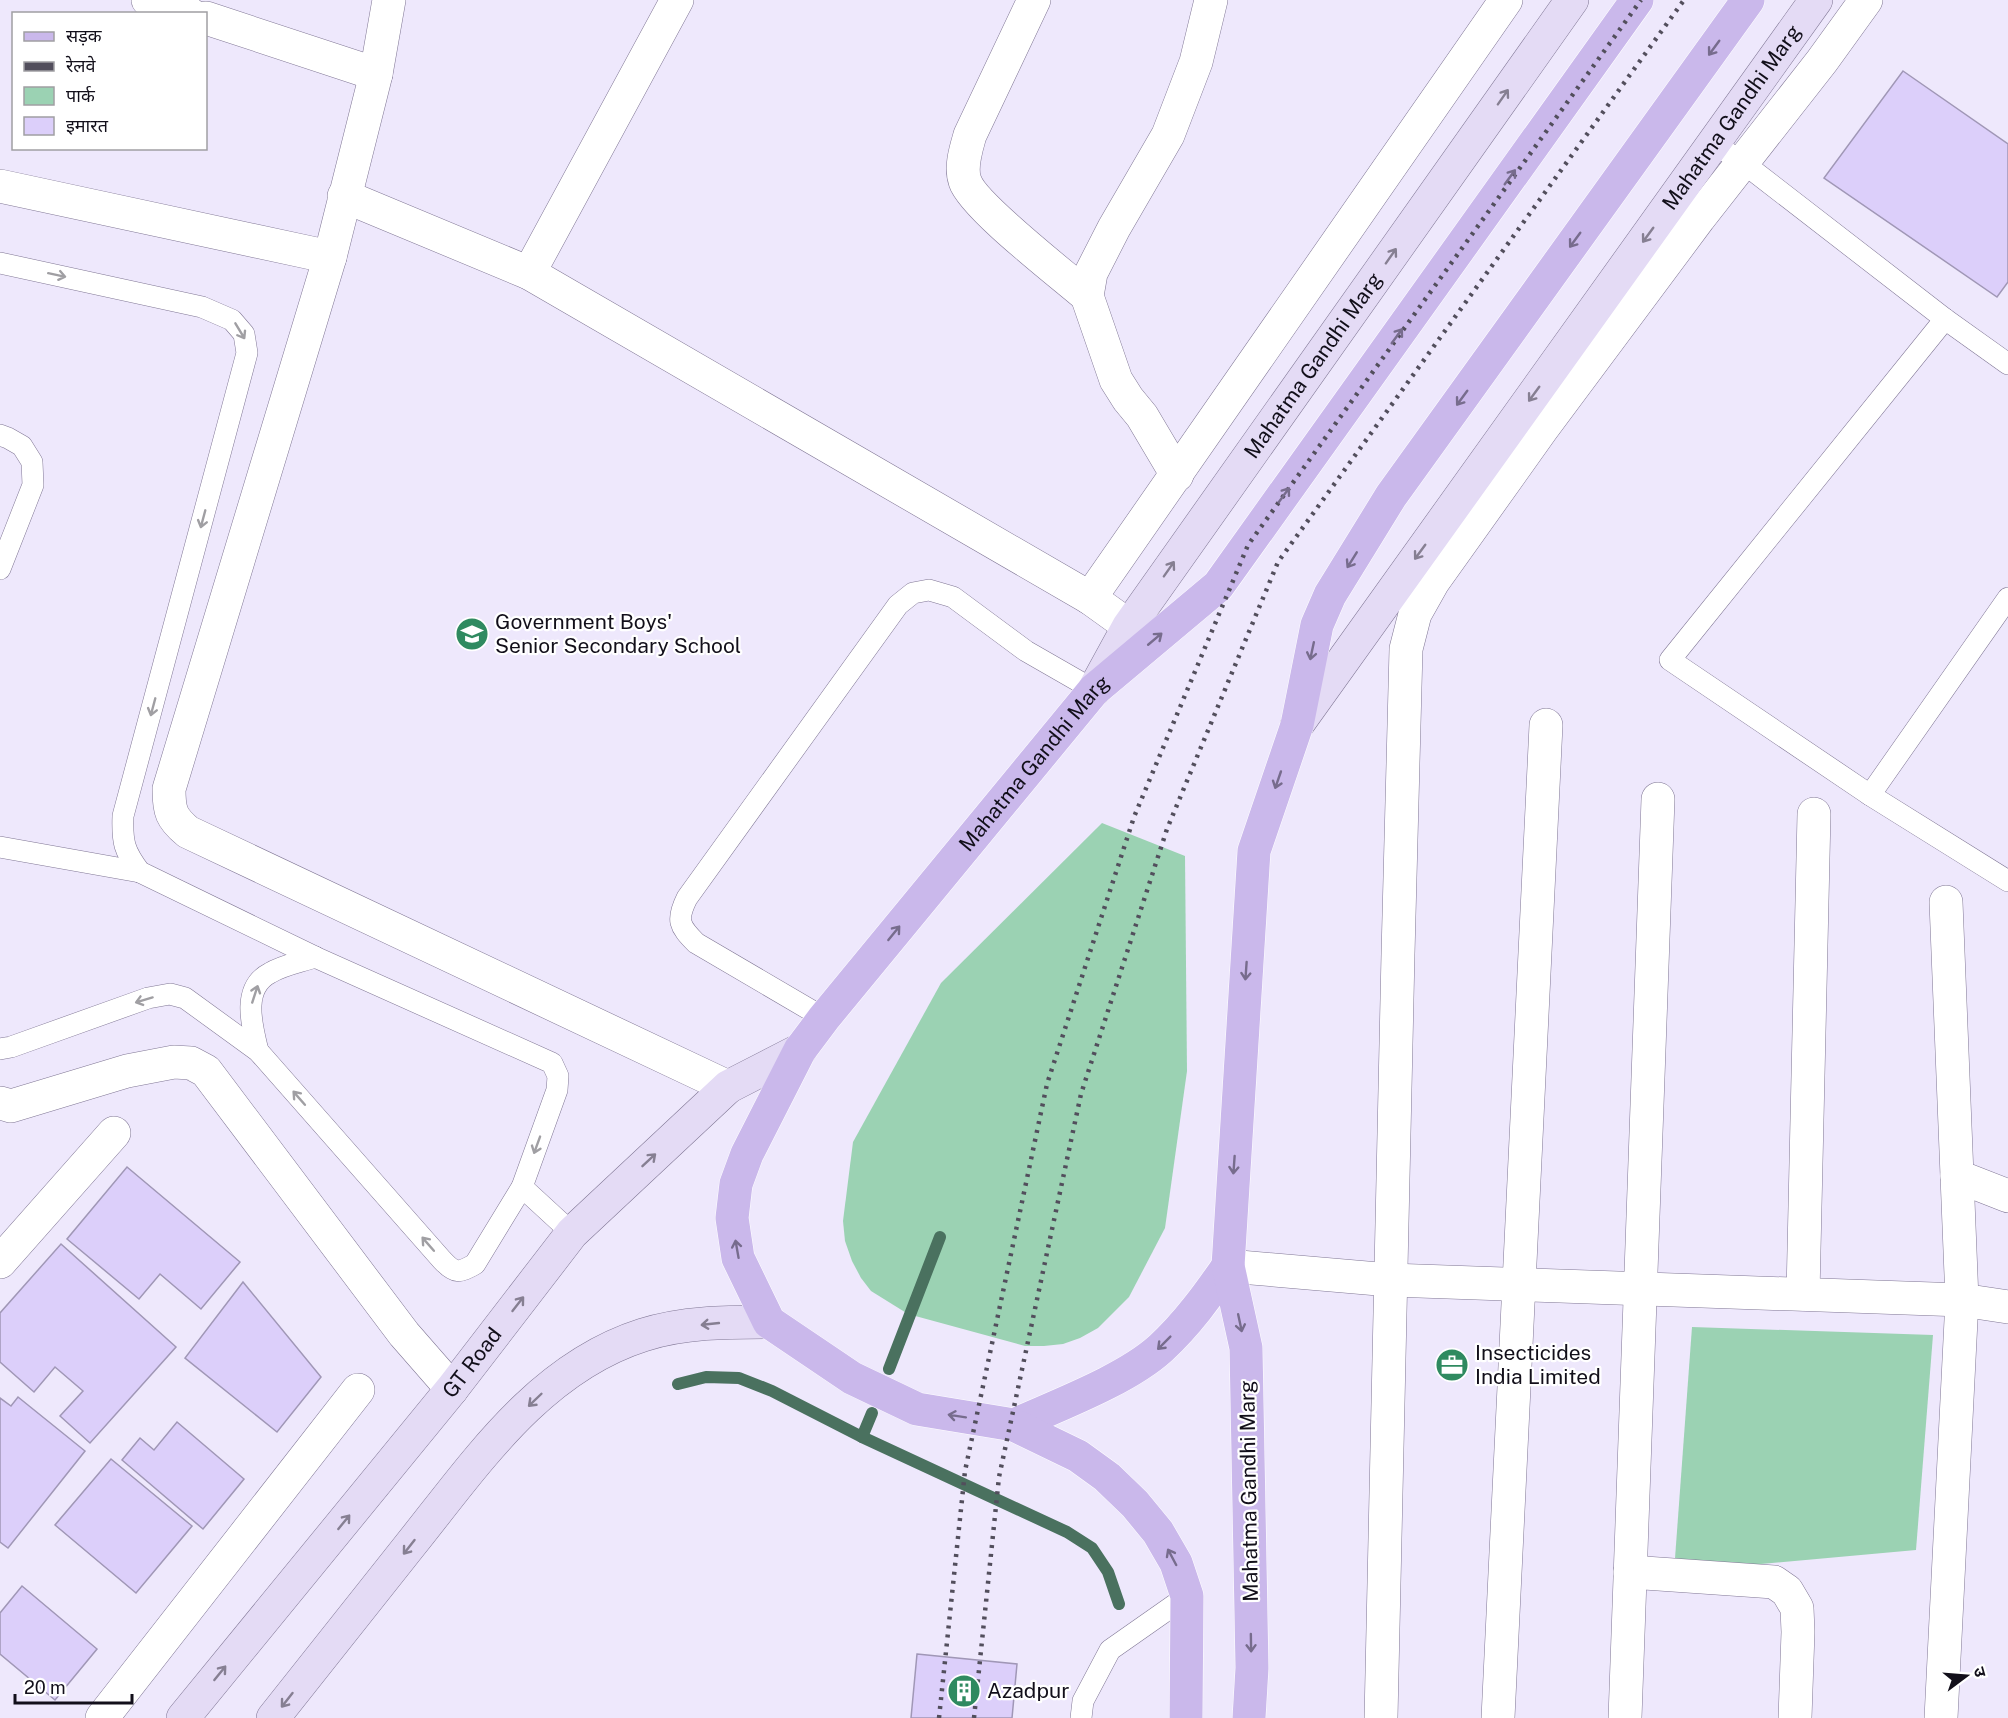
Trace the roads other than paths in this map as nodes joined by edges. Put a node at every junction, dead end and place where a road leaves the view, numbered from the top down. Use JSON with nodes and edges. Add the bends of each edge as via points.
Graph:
{"nodes":[{"id":1,"x":148,"y":0,"type":"edge"},
{"id":2,"x":389,"y":0,"type":"edge"},
{"id":3,"x":677,"y":0,"type":"edge"},
{"id":4,"x":1034,"y":0,"type":"edge"},
{"id":5,"x":1211,"y":0,"type":"edge"},
{"id":6,"x":1506,"y":0,"type":"edge"},
{"id":7,"x":1572,"y":0,"type":"edge"},
{"id":8,"x":1637,"y":0,"type":"edge"},
{"id":9,"x":1748,"y":0,"type":"edge"},
{"id":10,"x":1816,"y":0,"type":"edge"},
{"id":11,"x":1866,"y":0,"type":"edge"},
{"id":12,"x":184,"y":12,"type":"edge"},
{"id":13,"x":207,"y":18,"type":"edge"},
{"id":14,"x":376,"y":74,"type":"junction"},
{"id":15,"x":1713,"y":143,"type":"junction"},
{"id":16,"x":1742,"y":162,"type":"junction"},
{"id":17,"x":0,"y":186,"type":"edge"},
{"id":18,"x":345,"y":196,"type":"junction"},
{"id":19,"x":330,"y":257,"type":"junction"},
{"id":20,"x":0,"y":263,"type":"edge"},
{"id":21,"x":529,"y":273,"type":"junction"},
{"id":22,"x":1087,"y":296,"type":"junction"},
{"id":23,"x":1945,"y":319,"type":"junction"},
{"id":24,"x":2008,"y":364,"type":"edge"},
{"id":25,"x":0,"y":435,"type":"edge"},
{"id":26,"x":1177,"y":474,"type":"junction"},
{"id":27,"x":0,"y":569,"type":"edge"},
{"id":28,"x":1090,"y":598,"type":"junction"},
{"id":29,"x":2008,"y":598,"type":"edge"},
{"id":30,"x":1129,"y":626,"type":"junction"},
{"id":31,"x":1094,"y":690,"type":"junction"},
{"id":32,"x":1297,"y":725,"type":"junction"},
{"id":33,"x":1546,"y":725,"type":"dead end"},
{"id":34,"x":1870,"y":795,"type":"junction"},
{"id":35,"x":1658,"y":799,"type":"dead end"},
{"id":36,"x":1814,"y":814,"type":"dead end"},
{"id":37,"x":0,"y":847,"type":"edge"},
{"id":38,"x":140,"y":872,"type":"junction"},
{"id":39,"x":2008,"y":881,"type":"edge"},
{"id":40,"x":1946,"y":902,"type":"dead end"},
{"id":41,"x":315,"y":957,"type":"junction"},
{"id":42,"x":824,"y":1018,"type":"junction"},
{"id":43,"x":0,"y":1049,"type":"edge"},
{"id":44,"x":800,"y":1050,"type":"junction"},
{"id":45,"x":258,"y":1051,"type":"junction"},
{"id":46,"x":728,"y":1087,"type":"junction"},
{"id":47,"x":0,"y":1103,"type":"edge"},
{"id":48,"x":114,"y":1133,"type":"dead end"},
{"id":49,"x":1957,"y":1176,"type":"junction"},
{"id":50,"x":522,"y":1187,"type":"junction"},
{"id":51,"x":2008,"y":1196,"type":"edge"},
{"id":52,"x":572,"y":1233,"type":"junction"},
{"id":53,"x":0,"y":1262,"type":"edge"},
{"id":54,"x":1228,"y":1266,"type":"junction"},
{"id":55,"x":1390,"y":1280,"type":"junction"},
{"id":56,"x":1519,"y":1285,"type":"junction"},
{"id":57,"x":1641,"y":1288,"type":"junction"},
{"id":58,"x":1803,"y":1294,"type":"junction"},
{"id":59,"x":1962,"y":1300,"type":"junction"},
{"id":60,"x":2008,"y":1307,"type":"edge"},
{"id":61,"x":769,"y":1322,"type":"junction"},
{"id":62,"x":452,"y":1389,"type":"junction"},
{"id":63,"x":358,"y":1390,"type":"dead end"},
{"id":64,"x":1014,"y":1425,"type":"junction"},
{"id":65,"x":1630,"y":1572,"type":"junction"},
{"id":66,"x":1187,"y":1596,"type":"junction"},
{"id":67,"x":102,"y":1718,"type":"edge"},
{"id":68,"x":183,"y":1718,"type":"edge"},
{"id":69,"x":273,"y":1718,"type":"edge"},
{"id":70,"x":1081,"y":1718,"type":"edge"},
{"id":71,"x":1186,"y":1718,"type":"edge"},
{"id":72,"x":1249,"y":1718,"type":"edge"},
{"id":73,"x":1380,"y":1718,"type":"edge"},
{"id":74,"x":1498,"y":1718,"type":"edge"},
{"id":75,"x":1625,"y":1718,"type":"edge"},
{"id":76,"x":1795,"y":1718,"type":"edge"},
{"id":77,"x":1941,"y":1718,"type":"edge"}],
"edges":[{"from":1,"to":12,"type":"street"},
{"from":2,"to":14,"type":"street"},
{"from":3,"to":21,"type":"street"},
{"from":4,"to":22,"type":"street","via":[[970,135],[964,180],[972,195],[997,219]]},
{"from":5,"to":22,"type":"street","via":[[1196,62],[1168,135],[1095,264]]},
{"from":6,"to":26,"type":"street"},
{"from":30,"to":7,"type":"main road","name":"Mahatma Gandhi Marg","one_way":true},
{"from":31,"to":8,"type":"main road","one_way":true,"via":[[1218,586]]},
{"from":9,"to":32,"type":"main road","one_way":true,"via":[[1391,496],[1348,565],[1317,625]]},
{"from":10,"to":15,"type":"main road","name":"Mahatma Gandhi Marg"},
{"from":11,"to":16,"type":"street"},
{"from":13,"to":14,"type":"street"},
{"from":14,"to":18,"type":"street"},
{"from":15,"to":16,"type":"lane"},
{"from":15,"to":32,"type":"main road","name":"Mahatma Gandhi Marg","one_way":true},
{"from":16,"to":23,"type":"lane"},
{"from":16,"to":55,"type":"street","via":[[1542,429],[1433,582],[1415,614],[1407,649]]},
{"from":17,"to":19,"type":"street"},
{"from":18,"to":19,"type":"street"},
{"from":18,"to":21,"type":"street"},
{"from":19,"to":46,"type":"street","via":[[169,789],[175,821],[188,832]]},
{"from":20,"to":38,"type":"lane","one_way":true,"via":[[202,307],[232,321],[244,334],[247,353],[123,816],[127,855]]},
{"from":21,"to":28,"type":"street"},
{"from":22,"to":26,"type":"street","via":[[1116,380]]},
{"from":23,"to":24,"type":"lane"},
{"from":23,"to":34,"type":"lane","via":[[1670,660]]},
{"from":25,"to":27,"type":"lane","via":[[22,446],[32,462],[33,485]]},
{"from":26,"to":28,"type":"street"},
{"from":28,"to":30,"type":"street"},
{"from":29,"to":34,"type":"lane"},
{"from":30,"to":31,"type":"main road","name":"Mahatma Gandhi Marg"},
{"from":42,"to":31,"type":"main road","name":"Mahatma Gandhi Marg","one_way":true},
{"from":31,"to":42,"type":"lane","via":[[1026,651],[953,597],[929,590],[913,593],[898,605],[679,914],[683,930],[696,943]]},
{"from":32,"to":54,"type":"main road","name":"Mahatma Gandhi Marg","one_way":true,"via":[[1254,851]]},
{"from":33,"to":56,"type":"street"},
{"from":34,"to":39,"type":"lane"},
{"from":35,"to":57,"type":"street"},
{"from":36,"to":58,"type":"street"},
{"from":37,"to":38,"type":"lane"},
{"from":38,"to":41,"type":"lane"},
{"from":40,"to":49,"type":"street"},
{"from":45,"to":41,"type":"lane","one_way":true,"via":[[250,1015],[254,989],[268,973]]},
{"from":41,"to":50,"type":"lane","one_way":true,"via":[[552,1063],[558,1076],[557,1090]]},
{"from":42,"to":44,"type":"main road","name":"Mahatma Gandhi Marg"},
{"from":45,"to":43,"type":"lane","one_way":true,"via":[[199,1007],[170,994]]},
{"from":44,"to":46,"type":"main road","name":"GT Road"},
{"from":61,"to":44,"type":"main road","name":"Mahatma Gandhi Marg","one_way":true,"via":[[738,1258],[732,1218],[736,1184],[747,1154]]},
{"from":50,"to":45,"type":"lane","one_way":true,"via":[[475,1264],[462,1271],[451,1270]]},
{"from":52,"to":46,"type":"main road","name":"GT Road","one_way":true},
{"from":47,"to":62,"type":"street","via":[[11,1106],[127,1071],[174,1062],[191,1063],[206,1071],[404,1334]]},
{"from":48,"to":53,"type":"street"},
{"from":49,"to":51,"type":"street"},
{"from":49,"to":59,"type":"street"},
{"from":50,"to":52,"type":"lane"},
{"from":62,"to":52,"type":"main road","name":"GT Road","one_way":true},
{"from":54,"to":55,"type":"street"},
{"from":54,"to":64,"type":"main road","one_way":true,"via":[[1160,1349],[1099,1386]]},
{"from":54,"to":72,"type":"main road","name":"Mahatma Gandhi Marg","one_way":true,"via":[[1246,1348],[1252,1668]]},
{"from":55,"to":56,"type":"street"},
{"from":55,"to":73,"type":"street"},
{"from":56,"to":57,"type":"street"},
{"from":56,"to":74,"type":"street"},
{"from":57,"to":58,"type":"street"},
{"from":57,"to":65,"type":"street"},
{"from":58,"to":59,"type":"street"},
{"from":59,"to":60,"type":"street"},
{"from":59,"to":77,"type":"street"},
{"from":64,"to":61,"type":"main road","one_way":true,"via":[[916,1409],[852,1378]]},
{"from":61,"to":69,"type":"main road","one_way":true,"via":[[714,1323],[644,1335],[580,1364],[548,1388],[499,1434]]},
{"from":68,"to":62,"type":"main road","name":"GT Road","one_way":true},
{"from":63,"to":67,"type":"street"},
{"from":66,"to":64,"type":"main road","one_way":true,"via":[[1176,1563],[1136,1504],[1078,1456]]},
{"from":65,"to":75,"type":"street"},
{"from":65,"to":76,"type":"street","via":[[1774,1582],[1787,1591],[1797,1608]]},
{"from":66,"to":70,"type":"lane","via":[[1110,1650],[1083,1701]]},
{"from":66,"to":71,"type":"main road"}]}
